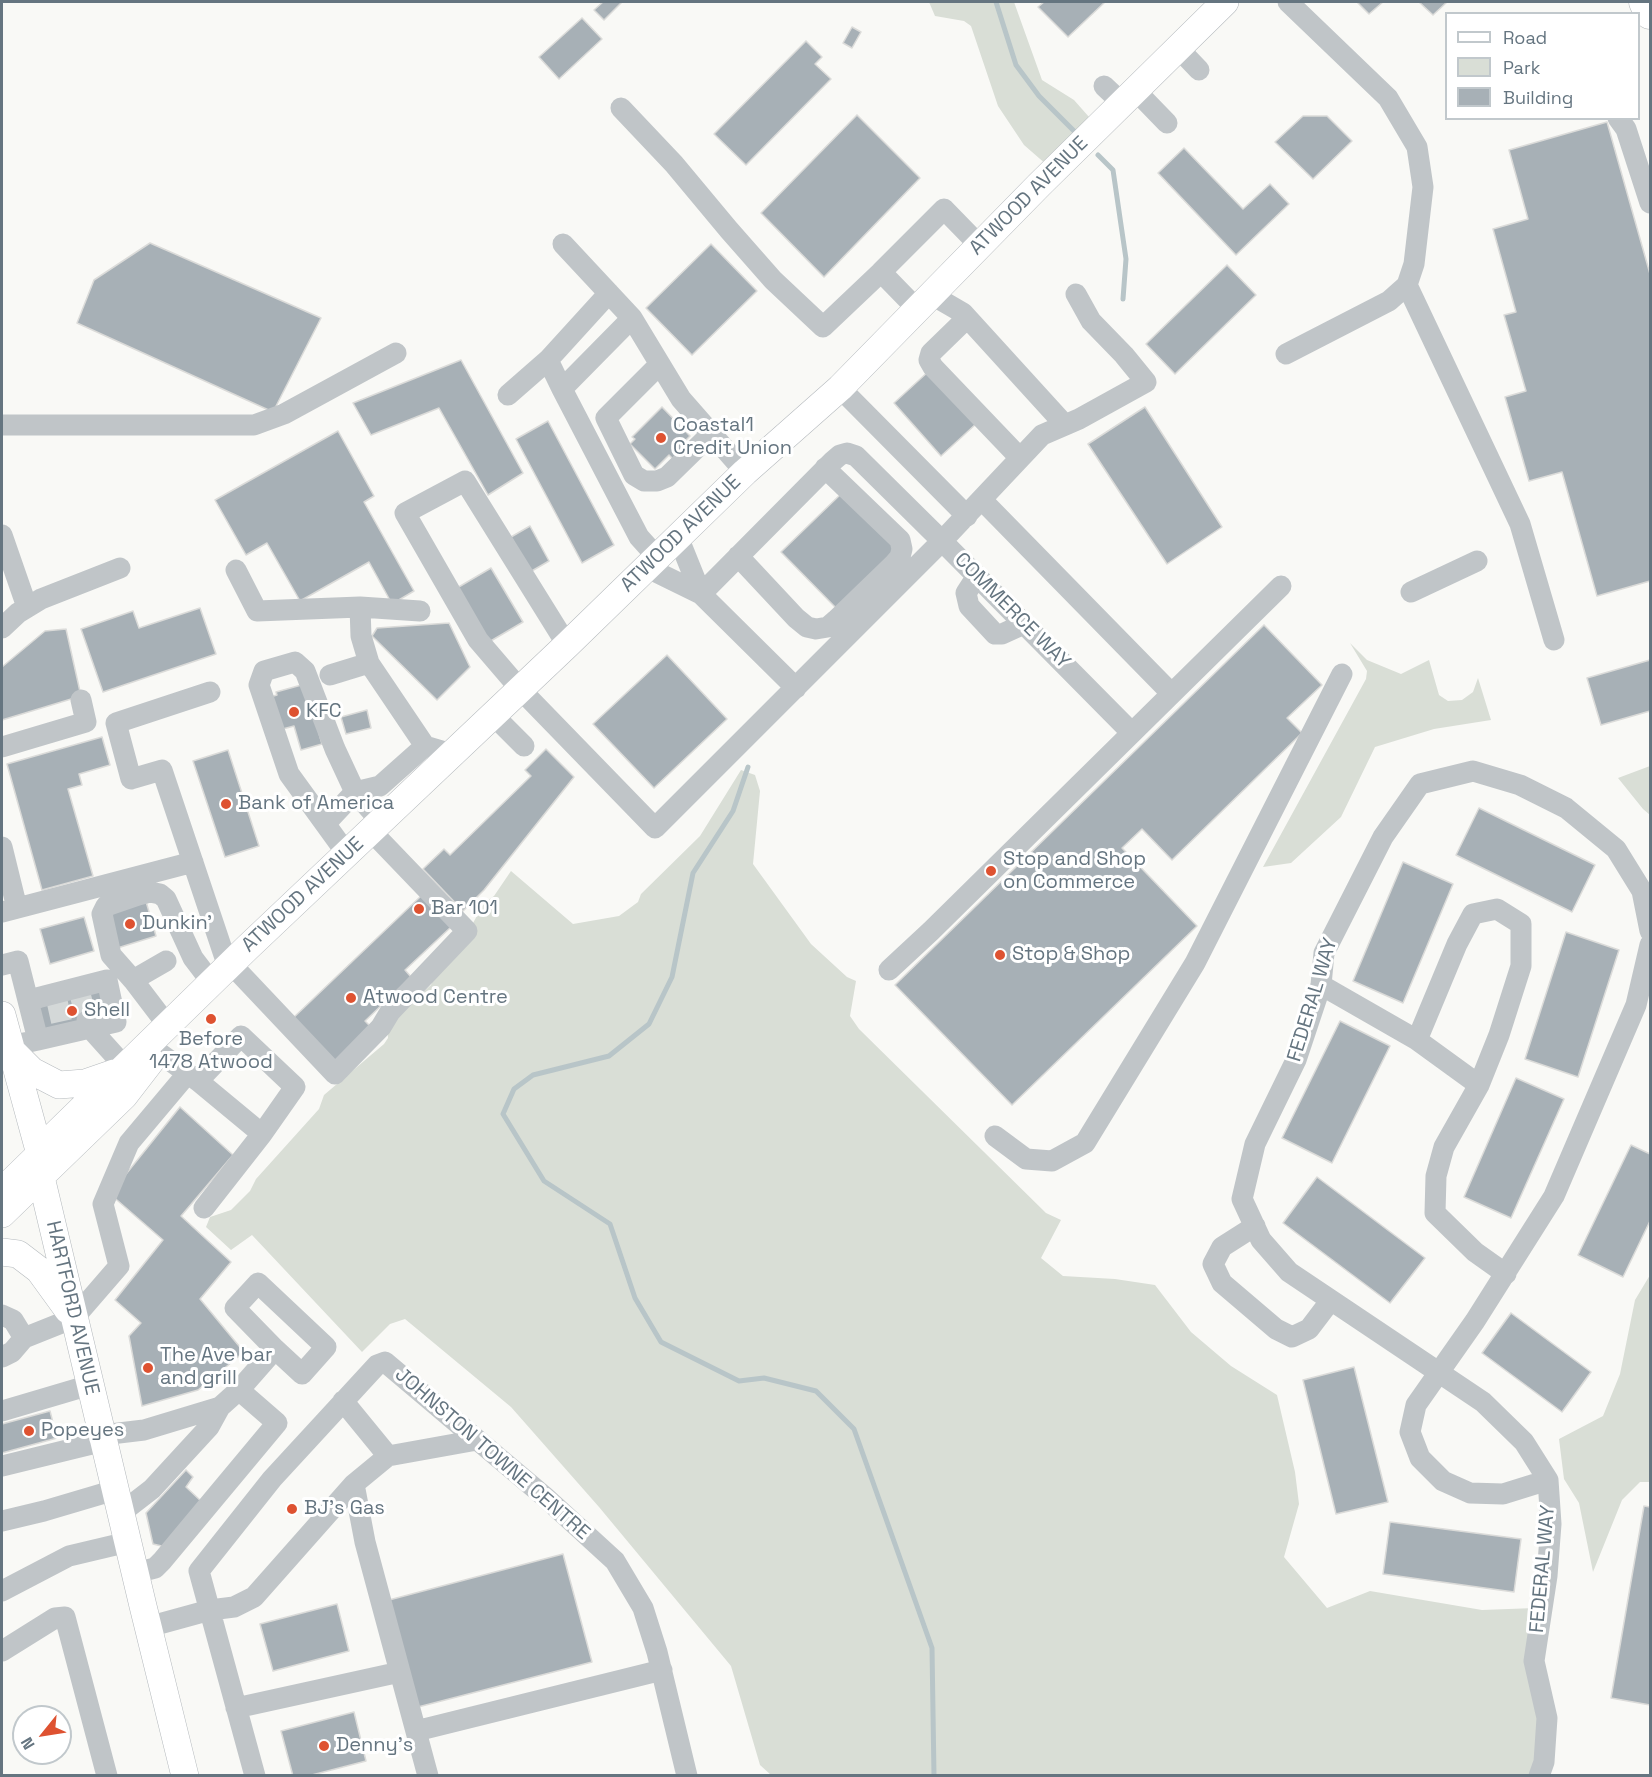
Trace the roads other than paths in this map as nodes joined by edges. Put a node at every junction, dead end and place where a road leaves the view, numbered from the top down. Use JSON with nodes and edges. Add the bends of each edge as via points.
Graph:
{"nodes":[{"id":1,"x":1225,"y":2,"type":"edge"},
{"id":2,"x":1288,"y":2,"type":"edge"},
{"id":3,"x":1645,"y":2,"type":"edge"},
{"id":4,"x":1650,"y":13,"type":"edge"},
{"id":5,"x":1178,"y":48,"type":"junction"},
{"id":6,"x":1199,"y":70,"type":"dead end"},
{"id":7,"x":1120,"y":93,"type":"junction"},
{"id":8,"x":621,"y":108,"type":"dead end"},
{"id":9,"x":1619,"y":120,"type":"edge"},
{"id":10,"x":1167,"y":123,"type":"dead end"},
{"id":11,"x":1650,"y":203,"type":"edge"},
{"id":12,"x":563,"y":244,"type":"dead end"},
{"id":13,"x":980,"y":246,"type":"junction"},
{"id":14,"x":881,"y":272,"type":"junction"},
{"id":15,"x":951,"y":276,"type":"junction"},
{"id":16,"x":1407,"y":285,"type":"junction"},
{"id":17,"x":609,"y":293,"type":"junction"},
{"id":18,"x":1076,"y":294,"type":"dead end"},
{"id":19,"x":924,"y":302,"type":"junction"},
{"id":20,"x":965,"y":316,"type":"junction"},
{"id":21,"x":632,"y":318,"type":"junction"},
{"id":22,"x":396,"y":353,"type":"dead end"},
{"id":23,"x":1286,"y":354,"type":"dead end"},
{"id":24,"x":548,"y":360,"type":"junction"},
{"id":25,"x":660,"y":364,"type":"junction"},
{"id":26,"x":840,"y":388,"type":"junction"},
{"id":27,"x":562,"y":389,"type":"junction"},
{"id":28,"x":508,"y":395,"type":"dead end"},
{"id":29,"x":2,"y":425,"type":"edge"},
{"id":30,"x":1065,"y":425,"type":"junction"},
{"id":31,"x":711,"y":434,"type":"junction"},
{"id":32,"x":1020,"y":458,"type":"junction"},
{"id":33,"x":825,"y":468,"type":"junction"},
{"id":34,"x":745,"y":472,"type":"junction"},
{"id":35,"x":982,"y":500,"type":"junction"},
{"id":36,"x":967,"y":516,"type":"junction"},
{"id":37,"x":2,"y":535,"type":"edge"},
{"id":38,"x":678,"y":537,"type":"junction"},
{"id":39,"x":942,"y":541,"type":"junction"},
{"id":40,"x":738,"y":556,"type":"junction"},
{"id":41,"x":1477,"y":561,"type":"dead end"},
{"id":42,"x":652,"y":562,"type":"junction"},
{"id":43,"x":120,"y":568,"type":"dead end"},
{"id":44,"x":236,"y":570,"type":"dead end"},
{"id":45,"x":976,"y":576,"type":"junction"},
{"id":46,"x":1281,"y":586,"type":"dead end"},
{"id":47,"x":1412,"y":592,"type":"dead end"},
{"id":48,"x":701,"y":594,"type":"junction"},
{"id":49,"x":27,"y":607,"type":"junction"},
{"id":50,"x":360,"y":607,"type":"junction"},
{"id":51,"x":420,"y":611,"type":"dead end"},
{"id":52,"x":1024,"y":624,"type":"junction"},
{"id":53,"x":2,"y":628,"type":"edge"},
{"id":54,"x":1554,"y":640,"type":"dead end"},
{"id":55,"x":567,"y":645,"type":"junction"},
{"id":56,"x":369,"y":663,"type":"junction"},
{"id":57,"x":1342,"y":674,"type":"dead end"},
{"id":58,"x":330,"y":675,"type":"dead end"},
{"id":59,"x":796,"y":688,"type":"junction"},
{"id":60,"x":520,"y":689,"type":"junction"},
{"id":61,"x":210,"y":692,"type":"dead end"},
{"id":62,"x":1171,"y":693,"type":"junction"},
{"id":63,"x":81,"y":700,"type":"dead end"},
{"id":64,"x":493,"y":715,"type":"junction"},
{"id":65,"x":1131,"y":732,"type":"junction"},
{"id":66,"x":425,"y":746,"type":"junction"},
{"id":67,"x":524,"y":746,"type":"dead end"},
{"id":68,"x":2,"y":747,"type":"edge"},
{"id":69,"x":452,"y":754,"type":"junction"},
{"id":70,"x":356,"y":792,"type":"junction"},
{"id":71,"x":325,"y":824,"type":"junction"},
{"id":72,"x":376,"y":826,"type":"junction"},
{"id":73,"x":2,"y":847,"type":"edge"},
{"id":74,"x":347,"y":854,"type":"junction"},
{"id":75,"x":193,"y":862,"type":"junction"},
{"id":76,"x":9,"y":910,"type":"edge"},
{"id":77,"x":1650,"y":931,"type":"edge"},
{"id":78,"x":1650,"y":945,"type":"edge"},
{"id":79,"x":166,"y":961,"type":"dead end"},
{"id":80,"x":2,"y":965,"type":"edge"},
{"id":81,"x":889,"y":970,"type":"dead end"},
{"id":82,"x":220,"y":975,"type":"junction"},
{"id":83,"x":133,"y":980,"type":"junction"},
{"id":84,"x":1321,"y":985,"type":"junction"},
{"id":85,"x":28,"y":1000,"type":"junction"},
{"id":86,"x":2,"y":1015,"type":"edge"},
{"id":87,"x":88,"y":1025,"type":"junction"},
{"id":88,"x":168,"y":1026,"type":"junction"},
{"id":89,"x":38,"y":1040,"type":"junction"},
{"id":90,"x":1417,"y":1040,"type":"junction"},
{"id":91,"x":8,"y":1051,"type":"edge"},
{"id":92,"x":158,"y":1052,"type":"junction"},
{"id":93,"x":124,"y":1068,"type":"junction"},
{"id":94,"x":192,"y":1077,"type":"junction"},
{"id":95,"x":1479,"y":1085,"type":"junction"},
{"id":96,"x":262,"y":1134,"type":"junction"},
{"id":97,"x":995,"y":1136,"type":"dead end"},
{"id":98,"x":40,"y":1166,"type":"junction"},
{"id":99,"x":2,"y":1191,"type":"edge"},
{"id":100,"x":204,"y":1208,"type":"dead end"},
{"id":101,"x":2,"y":1214,"type":"edge"},
{"id":102,"x":1255,"y":1226,"type":"junction"},
{"id":103,"x":2,"y":1252,"type":"edge"},
{"id":104,"x":1506,"y":1274,"type":"junction"},
{"id":105,"x":1331,"y":1300,"type":"junction"},
{"id":106,"x":2,"y":1315,"type":"edge"},
{"id":107,"x":74,"y":1318,"type":"junction"},
{"id":108,"x":24,"y":1338,"type":"junction"},
{"id":109,"x":275,"y":1349,"type":"dead end"},
{"id":110,"x":2,"y":1357,"type":"edge"},
{"id":111,"x":1438,"y":1372,"type":"junction"},
{"id":112,"x":90,"y":1385,"type":"junction"},
{"id":113,"x":239,"y":1390,"type":"junction"},
{"id":114,"x":343,"y":1401,"type":"junction"},
{"id":115,"x":220,"y":1407,"type":"junction"},
{"id":116,"x":2,"y":1411,"type":"edge"},
{"id":117,"x":103,"y":1438,"type":"junction"},
{"id":118,"x":477,"y":1440,"type":"junction"},
{"id":119,"x":388,"y":1456,"type":"junction"},
{"id":120,"x":2,"y":1467,"type":"edge"},
{"id":121,"x":1548,"y":1479,"type":"junction"},
{"id":122,"x":354,"y":1484,"type":"junction"},
{"id":123,"x":118,"y":1502,"type":"junction"},
{"id":124,"x":2,"y":1521,"type":"edge"},
{"id":125,"x":128,"y":1542,"type":"junction"},
{"id":126,"x":135,"y":1573,"type":"junction"},
{"id":127,"x":2,"y":1591,"type":"edge"},
{"id":128,"x":210,"y":1610,"type":"junction"},
{"id":129,"x":148,"y":1626,"type":"junction"},
{"id":130,"x":2,"y":1652,"type":"edge"},
{"id":131,"x":662,"y":1670,"type":"junction"},
{"id":132,"x":400,"y":1672,"type":"junction"},
{"id":133,"x":237,"y":1708,"type":"junction"},
{"id":134,"x":416,"y":1731,"type":"junction"},
{"id":135,"x":107,"y":1776,"type":"edge"},
{"id":136,"x":185,"y":1776,"type":"edge"},
{"id":137,"x":255,"y":1776,"type":"edge"},
{"id":138,"x":428,"y":1776,"type":"edge"},
{"id":139,"x":687,"y":1776,"type":"edge"},
{"id":140,"x":1539,"y":1776,"type":"edge"}],
"edges":[{"from":1,"to":5,"type":"main road","name":"ATWOOD AVENUE"},
{"from":2,"to":16,"type":"street","via":[[1408,120],[1423,187],[1414,264]]},
{"from":3,"to":4,"type":"highway"},
{"from":5,"to":6,"type":"street"},
{"from":5,"to":7,"type":"main road","name":"ATWOOD AVENUE"},
{"from":7,"to":10,"type":"street"},
{"from":7,"to":13,"type":"main road","name":"ATWOOD AVENUE"},
{"from":8,"to":14,"type":"street","via":[[774,280],[823,327]]},
{"from":9,"to":11,"type":"street","via":[[1626,129]]},
{"from":12,"to":17,"type":"street"},
{"from":13,"to":14,"type":"street","via":[[944,209]]},
{"from":13,"to":15,"type":"main road","name":"ATWOOD AVENUE"},
{"from":14,"to":19,"type":"street"},
{"from":15,"to":19,"type":"main road","name":"ATWOOD AVENUE"},
{"from":15,"to":20,"type":"street"},
{"from":16,"to":23,"type":"street","via":[[1389,301]]},
{"from":16,"to":54,"type":"street","via":[[1520,524]]},
{"from":17,"to":21,"type":"street"},
{"from":17,"to":24,"type":"street"},
{"from":18,"to":30,"type":"street","name":"COMMERCE WAY","via":[[1091,321],[1146,382]]},
{"from":19,"to":20,"type":"street"},
{"from":19,"to":26,"type":"main road","name":"ATWOOD AVENUE"},
{"from":20,"to":30,"type":"street"},
{"from":20,"to":32,"type":"street","via":[[929,360]]},
{"from":21,"to":25,"type":"street"},
{"from":21,"to":27,"type":"street"},
{"from":22,"to":29,"type":"street","via":[[284,414],[254,425]]},
{"from":24,"to":27,"type":"street"},
{"from":24,"to":28,"type":"street"},
{"from":25,"to":31,"type":"street","via":[[681,399]]},
{"from":25,"to":31,"type":"street","via":[[606,418],[634,475],[644,481],[668,477]]},
{"from":26,"to":34,"type":"main road","name":"ATWOOD AVENUE"},
{"from":26,"to":36,"type":"street"},
{"from":27,"to":42,"type":"street"},
{"from":30,"to":32,"type":"street","name":"COMMERCE WAY","via":[[1042,435]]},
{"from":31,"to":34,"type":"street"},
{"from":32,"to":35,"type":"street","name":"COMMERCE WAY"},
{"from":33,"to":39,"type":"street","via":[[840,455],[856,456]]},
{"from":33,"to":40,"type":"street"},
{"from":33,"to":40,"type":"street","via":[[900,540],[902,549],[894,564],[828,627],[816,629],[796,618]]},
{"from":34,"to":38,"type":"main road","name":"ATWOOD AVENUE"},
{"from":35,"to":36,"type":"street","name":"COMMERCE WAY"},
{"from":35,"to":62,"type":"street"},
{"from":36,"to":39,"type":"street","name":"COMMERCE WAY"},
{"from":37,"to":49,"type":"street"},
{"from":38,"to":42,"type":"main road","name":"ATWOOD AVENUE"},
{"from":38,"to":48,"type":"street"},
{"from":39,"to":45,"type":"street","name":"COMMERCE WAY"},
{"from":39,"to":59,"type":"street"},
{"from":40,"to":48,"type":"street"},
{"from":41,"to":47,"type":"street"},
{"from":42,"to":48,"type":"street"},
{"from":42,"to":55,"type":"main road","name":"ATWOOD AVENUE"},
{"from":43,"to":49,"type":"street"},
{"from":44,"to":50,"type":"street","via":[[257,611]]},
{"from":45,"to":52,"type":"street","name":"COMMERCE WAY"},
{"from":45,"to":52,"type":"street","via":[[966,593],[969,606],[994,634]]},
{"from":46,"to":62,"type":"street"},
{"from":48,"to":59,"type":"street"},
{"from":49,"to":53,"type":"street"},
{"from":50,"to":51,"type":"street"},
{"from":50,"to":56,"type":"street","via":[[361,636]]},
{"from":52,"to":65,"type":"street","name":"COMMERCE WAY"},
{"from":55,"to":60,"type":"main road","name":"ATWOOD AVENUE"},
{"from":55,"to":60,"type":"street","via":[[465,481],[405,513],[478,640]]},
{"from":56,"to":58,"type":"street"},
{"from":56,"to":66,"type":"street"},
{"from":57,"to":97,"type":"street","via":[[1194,963],[1085,1143],[1052,1161],[1026,1159]]},
{"from":59,"to":60,"type":"street","via":[[655,828]]},
{"from":60,"to":64,"type":"main road","name":"ATWOOD AVENUE"},
{"from":61,"to":75,"type":"street","via":[[116,723],[131,779],[162,770]]},
{"from":62,"to":65,"type":"street"},
{"from":63,"to":68,"type":"street","via":[[86,722]]},
{"from":64,"to":67,"type":"street"},
{"from":64,"to":69,"type":"main road","name":"ATWOOD AVENUE"},
{"from":65,"to":81,"type":"street"},
{"from":66,"to":69,"type":"street"},
{"from":66,"to":70,"type":"street","via":[[380,786]]},
{"from":69,"to":72,"type":"main road","name":"ATWOOD AVENUE"},
{"from":70,"to":71,"type":"street"},
{"from":70,"to":71,"type":"street","via":[[334,749],[305,671],[295,662],[264,671],[259,685],[289,774]]},
{"from":70,"to":72,"type":"street"},
{"from":71,"to":74,"type":"street"},
{"from":72,"to":74,"type":"main road","name":"ATWOOD AVENUE"},
{"from":72,"to":82,"type":"street","via":[[407,868],[467,931],[335,1074]]},
{"from":73,"to":76,"type":"street"},
{"from":74,"to":82,"type":"main road","name":"ATWOOD AVENUE"},
{"from":75,"to":76,"type":"street"},
{"from":75,"to":82,"type":"street"},
{"from":77,"to":84,"type":"street","name":"FEDERAL WAY","via":[[1641,891],[1616,849],[1566,808],[1520,785],[1473,771],[1420,784],[1383,837],[1344,910],[1324,952]]},
{"from":78,"to":104,"type":"street","via":[[1636,1005],[1568,1166]]},
{"from":79,"to":83,"type":"street"},
{"from":80,"to":85,"type":"street","via":[[18,961]]},
{"from":82,"to":83,"type":"street","via":[[193,958],[166,899],[150,892],[110,904],[102,914],[111,955]]},
{"from":82,"to":88,"type":"main road","name":"ATWOOD AVENUE"},
{"from":82,"to":92,"type":"main road","name":"ATWOOD AVENUE"},
{"from":83,"to":88,"type":"street"},
{"from":84,"to":90,"type":"street"},
{"from":84,"to":102,"type":"street","name":"FEDERAL WAY","via":[[1296,1060],[1255,1144],[1242,1199]]},
{"from":85,"to":87,"type":"street","via":[[57,997],[107,980],[116,1022]]},
{"from":85,"to":89,"type":"street"},
{"from":86,"to":91,"type":"main road","name":"HARTFORD AVENUE"},
{"from":87,"to":89,"type":"street"},
{"from":87,"to":93,"type":"street"},
{"from":88,"to":93,"type":"main road","name":"ATWOOD AVENUE"},
{"from":89,"to":91,"type":"street"},
{"from":90,"to":95,"type":"street"},
{"from":90,"to":95,"type":"street","via":[[1473,914],[1497,909],[1521,924],[1521,966]]},
{"from":91,"to":93,"type":"main road","via":[[32,1071],[59,1085],[85,1083]]},
{"from":91,"to":98,"type":"main road","name":"HARTFORD AVENUE"},
{"from":92,"to":94,"type":"street"},
{"from":92,"to":98,"type":"main road","name":"ATWOOD AVENUE","via":[[124,1096]]},
{"from":93,"to":98,"type":"main road","name":"ATWOOD AVENUE","via":[[54,1136]]},
{"from":94,"to":96,"type":"street"},
{"from":94,"to":96,"type":"street","via":[[241,1036],[296,1087]]},
{"from":94,"to":107,"type":"street","via":[[129,1143],[103,1204],[119,1266]]},
{"from":95,"to":104,"type":"street","via":[[1444,1148],[1436,1176],[1435,1213],[1475,1252]]},
{"from":96,"to":100,"type":"street"},
{"from":98,"to":99,"type":"main road","name":"ATWOOD AVENUE"},
{"from":98,"to":101,"type":"main road","name":"ATWOOD AVENUE"},
{"from":98,"to":107,"type":"main road","name":"HARTFORD AVENUE"},
{"from":102,"to":105,"type":"street","name":"FEDERAL WAY","via":[[1261,1240],[1289,1272]]},
{"from":102,"to":105,"type":"street","via":[[1222,1246],[1213,1264],[1222,1283],[1276,1329],[1292,1337],[1309,1329]]},
{"from":103,"to":107,"type":"main road","via":[[18,1254],[39,1270]]},
{"from":104,"to":111,"type":"street"},
{"from":105,"to":111,"type":"street","name":"FEDERAL WAY"},
{"from":106,"to":108,"type":"street","via":[[13,1320]]},
{"from":107,"to":108,"type":"street"},
{"from":107,"to":112,"type":"main road","name":"HARTFORD AVENUE"},
{"from":108,"to":110,"type":"street"},
{"from":109,"to":113,"type":"street"},
{"from":111,"to":121,"type":"street","name":"FEDERAL WAY","via":[[1483,1402],[1524,1442]]},
{"from":111,"to":121,"type":"street","via":[[1416,1405],[1410,1432],[1420,1458],[1443,1481],[1470,1493],[1503,1494]]},
{"from":112,"to":116,"type":"street"},
{"from":112,"to":117,"type":"main road","name":"HARTFORD AVENUE"},
{"from":113,"to":115,"type":"street"},
{"from":113,"to":126,"type":"street","via":[[277,1423],[162,1561],[155,1568]]},
{"from":114,"to":118,"type":"street","name":"JOHNSTON TOWNE CENTRE","via":[[376,1365],[385,1362]]},
{"from":114,"to":119,"type":"street"},
{"from":114,"to":128,"type":"street","name":"JOHNSTON TOWNE CENTRE","via":[[272,1479],[199,1571]]},
{"from":115,"to":117,"type":"street"},
{"from":115,"to":123,"type":"street","via":[[209,1427],[152,1489]]},
{"from":117,"to":120,"type":"street"},
{"from":117,"to":123,"type":"main road","name":"HARTFORD AVENUE"},
{"from":118,"to":119,"type":"street"},
{"from":118,"to":131,"type":"street","name":"JOHNSTON TOWNE CENTRE","via":[[615,1561],[643,1608]]},
{"from":119,"to":122,"type":"street"},
{"from":121,"to":140,"type":"street","name":"FEDERAL WAY","via":[[1551,1524],[1547,1576],[1534,1661],[1547,1718],[1544,1762]]},
{"from":122,"to":128,"type":"street","via":[[254,1597]]},
{"from":122,"to":132,"type":"street","via":[[365,1542]]},
{"from":123,"to":124,"type":"street"},
{"from":123,"to":125,"type":"main road","name":"HARTFORD AVENUE"},
{"from":125,"to":126,"type":"main road","name":"HARTFORD AVENUE"},
{"from":125,"to":127,"type":"street","via":[[69,1556]]},
{"from":126,"to":129,"type":"main road","name":"HARTFORD AVENUE"},
{"from":128,"to":129,"type":"street"},
{"from":128,"to":133,"type":"street"},
{"from":129,"to":136,"type":"main road","name":"HARTFORD AVENUE"},
{"from":130,"to":135,"type":"street","via":[[55,1618],[65,1617]]},
{"from":131,"to":134,"type":"street"},
{"from":131,"to":139,"type":"street","name":"JOHNSTON TOWNE CENTRE"},
{"from":132,"to":133,"type":"street"},
{"from":132,"to":134,"type":"street"},
{"from":133,"to":137,"type":"street"},
{"from":134,"to":138,"type":"street"}]}
